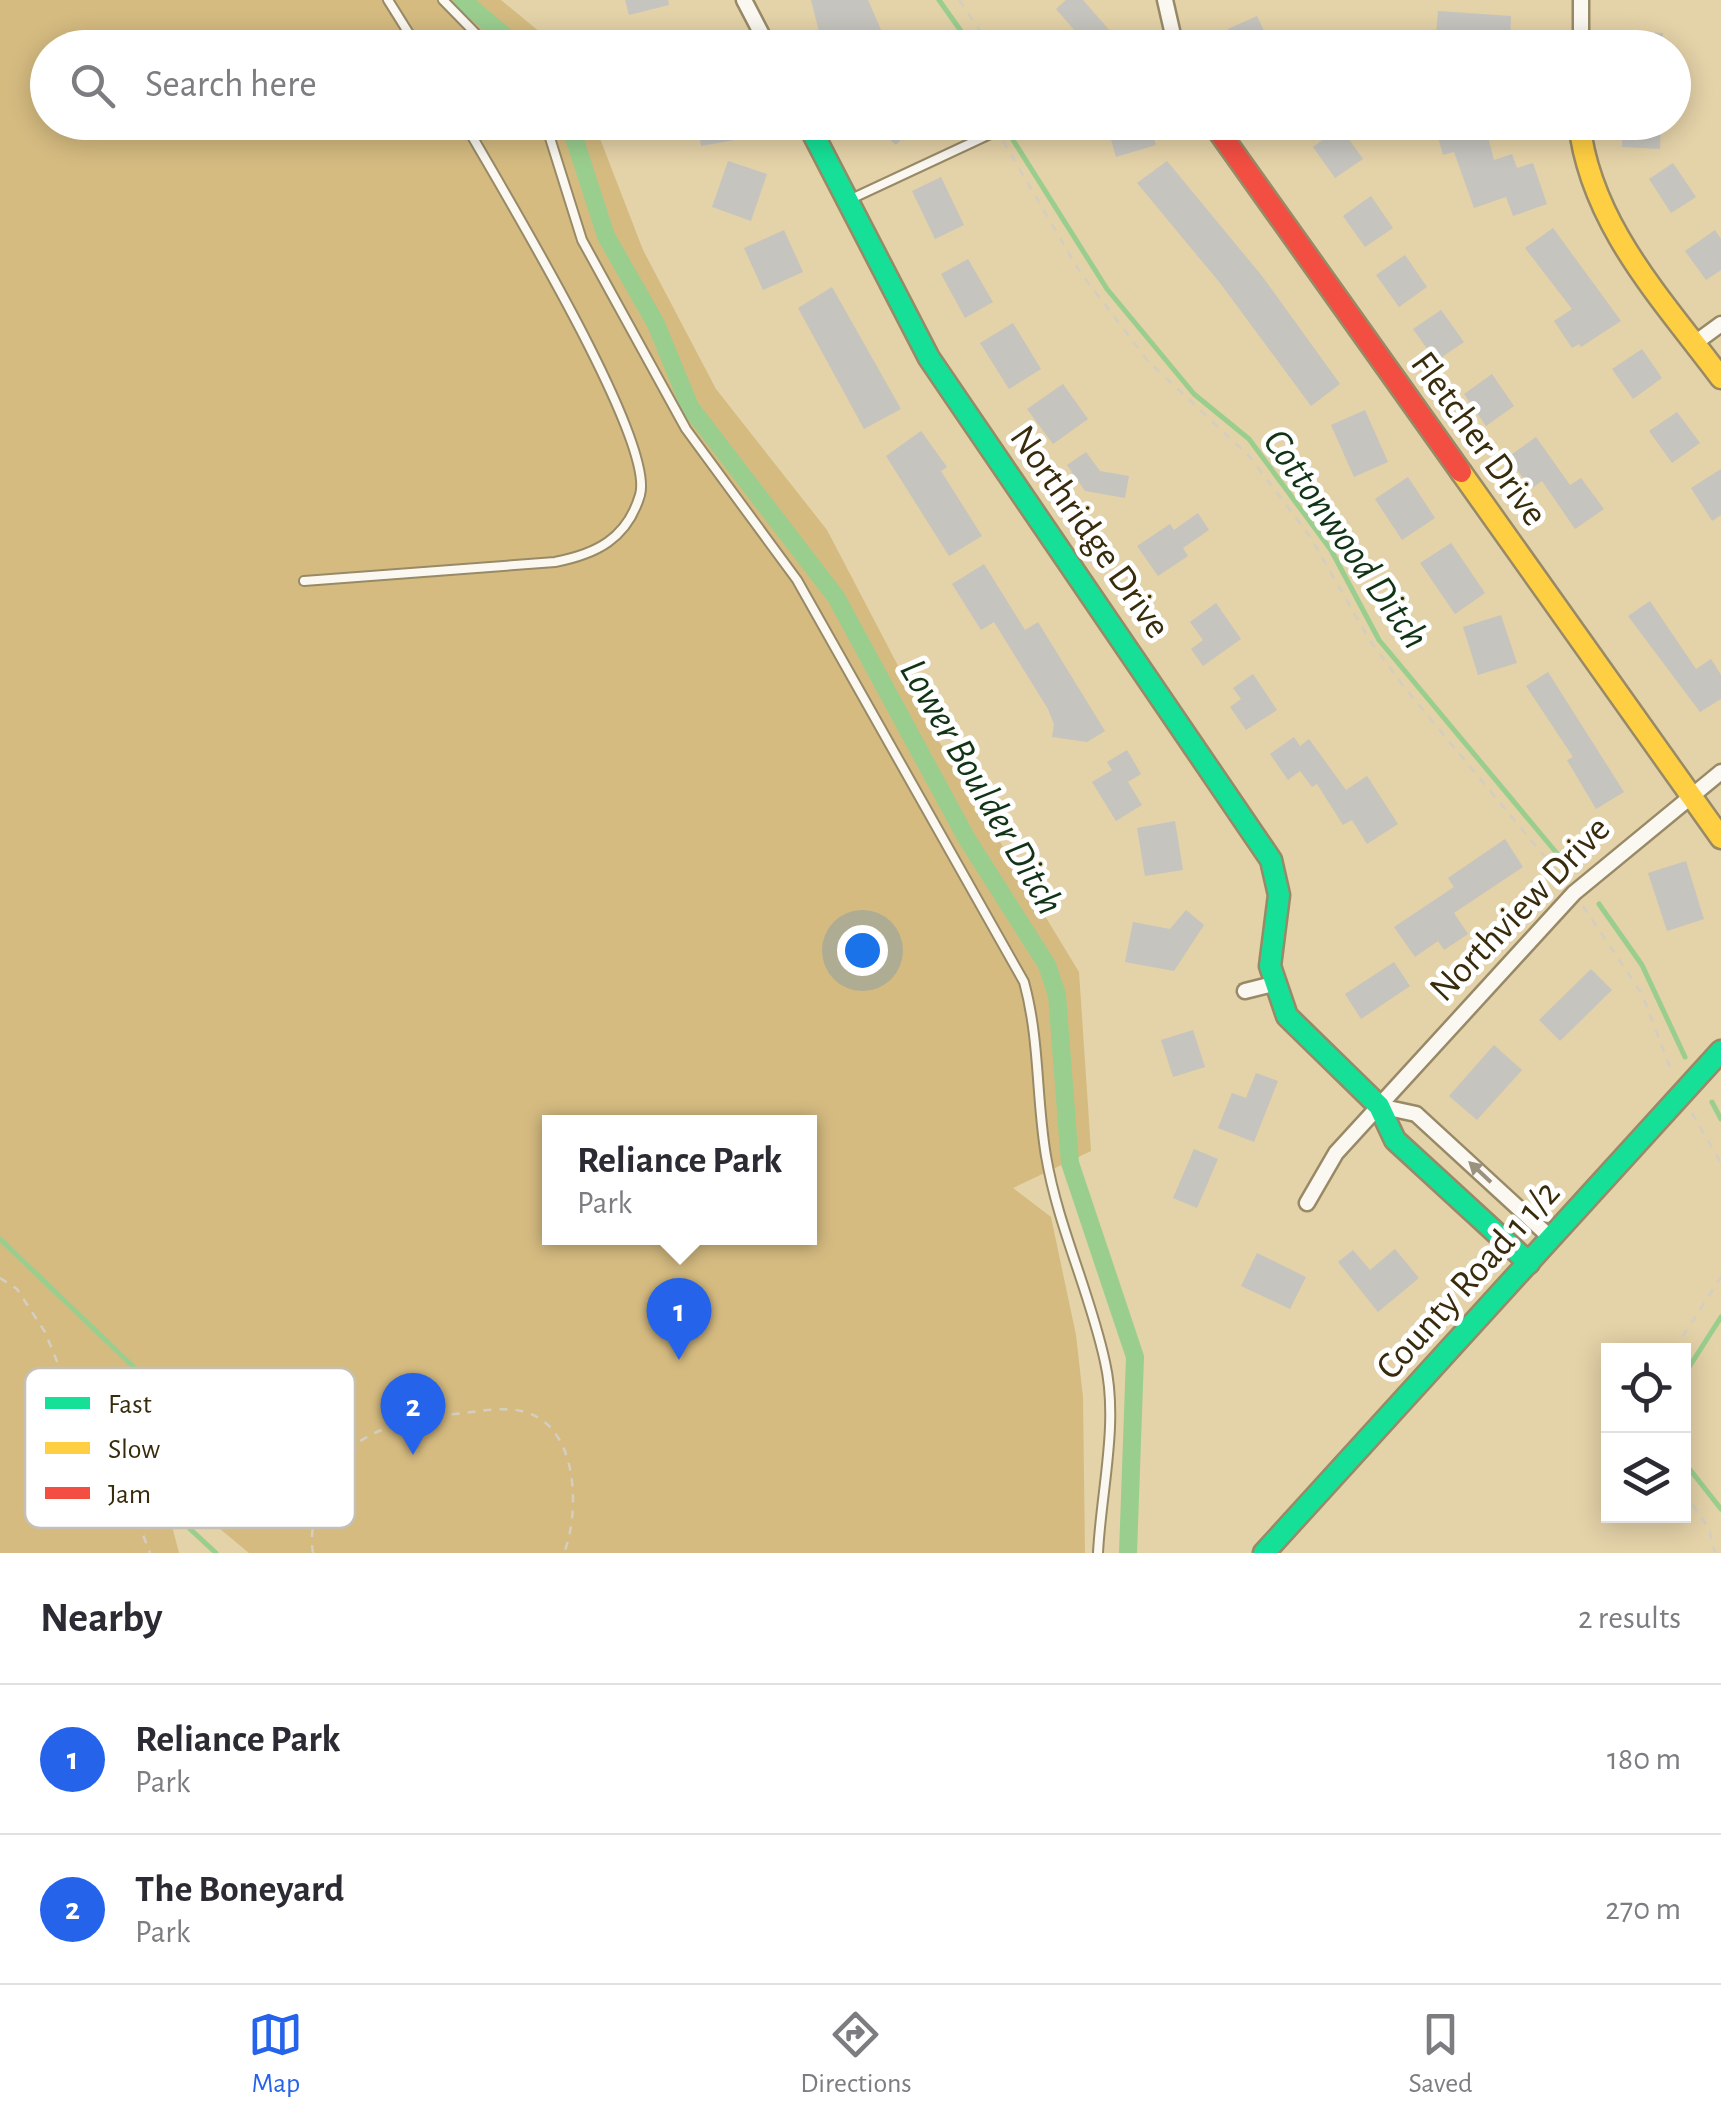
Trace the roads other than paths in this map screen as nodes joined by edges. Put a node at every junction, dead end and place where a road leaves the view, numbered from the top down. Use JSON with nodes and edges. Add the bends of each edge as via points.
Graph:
{"nodes":[{"id":1,"x":388,"y":0,"type":"edge"},
{"id":2,"x":444,"y":0,"type":"edge"},
{"id":3,"x":744,"y":0,"type":"edge"},
{"id":4,"x":1165,"y":0,"type":"edge"},
{"id":5,"x":1581,"y":0,"type":"edge"},
{"id":6,"x":407,"y":30,"type":"edge"},
{"id":7,"x":473,"y":30,"type":"edge"},
{"id":8,"x":760,"y":30,"type":"edge"},
{"id":9,"x":1172,"y":30,"type":"edge"},
{"id":10,"x":1580,"y":30,"type":"edge"},
{"id":11,"x":474,"y":140,"type":"edge"},
{"id":12,"x":551,"y":140,"type":"edge"},
{"id":13,"x":816,"y":140,"type":"edge"},
{"id":14,"x":977,"y":140,"type":"edge"},
{"id":15,"x":1225,"y":140,"type":"edge"},
{"id":16,"x":1581,"y":140,"type":"edge"},
{"id":17,"x":847,"y":201,"type":"junction"},
{"id":18,"x":1721,"y":324,"type":"edge"},
{"id":19,"x":1696,"y":342,"type":"junction"},
{"id":20,"x":1721,"y":378,"type":"edge"},
{"id":21,"x":304,"y":581,"type":"dead end"},
{"id":22,"x":1721,"y":772,"type":"edge"},
{"id":23,"x":1691,"y":795,"type":"junction"},
{"id":24,"x":1721,"y":838,"type":"edge"},
{"id":25,"x":1273,"y":984,"type":"junction"},
{"id":26,"x":1245,"y":991,"type":"dead end"},
{"id":27,"x":1721,"y":1051,"type":"edge"},
{"id":28,"x":1379,"y":1106,"type":"junction"},
{"id":29,"x":1307,"y":1203,"type":"dead end"},
{"id":30,"x":1552,"y":1239,"type":"junction"},
{"id":31,"x":1529,"y":1263,"type":"junction"},
{"id":32,"x":1098,"y":1553,"type":"edge"},
{"id":33,"x":1264,"y":1553,"type":"edge"}],
"edges":[{"from":1,"to":6,"type":"lane"},
{"from":2,"to":7,"type":"lane"},
{"from":3,"to":8,"type":"street"},
{"from":4,"to":9,"type":"street"},
{"from":5,"to":10,"type":"street"},
{"from":11,"to":21,"type":"lane","via":[[592,353],[634,443],[641,493],[619,533],[593,554]]},
{"from":12,"to":32,"type":"lane","via":[[582,240],[686,430],[797,580],[1024,982],[1035,1023],[1054,1196],[1105,1362]]},
{"from":13,"to":17,"type":"street","name":"Northridge Drive"},
{"from":14,"to":17,"type":"lane"},
{"from":15,"to":23,"type":"street","name":"Fletcher Drive"},
{"from":16,"to":19,"type":"street","via":[[1598,202]]},
{"from":17,"to":25,"type":"street","name":"Northridge Drive","via":[[930,358],[1271,860],[1278,895]]},
{"from":18,"to":19,"type":"street"},
{"from":19,"to":20,"type":"street"},
{"from":22,"to":23,"type":"street","name":"Northview Drive"},
{"from":23,"to":24,"type":"street","name":"Fletcher Drive"},
{"from":23,"to":28,"type":"street","name":"Northview Drive","via":[[1574,893]]},
{"from":25,"to":26,"type":"street"},
{"from":25,"to":28,"type":"street","name":"Northridge Drive","via":[[1292,1023]]},
{"from":27,"to":30,"type":"street","name":"County Road 1 1/2"},
{"from":28,"to":29,"type":"street","name":"Northview Drive","via":[[1336,1152]]},
{"from":30,"to":28,"type":"street","name":"Northridge Drive","one_way":true,"via":[[1416,1114]]},
{"from":28,"to":31,"type":"street","name":"Northridge Drive","via":[[1395,1140]]},
{"from":30,"to":31,"type":"street","name":"County Road 1 1/2"},
{"from":31,"to":33,"type":"street","name":"County Road 1 1/2"}]}
